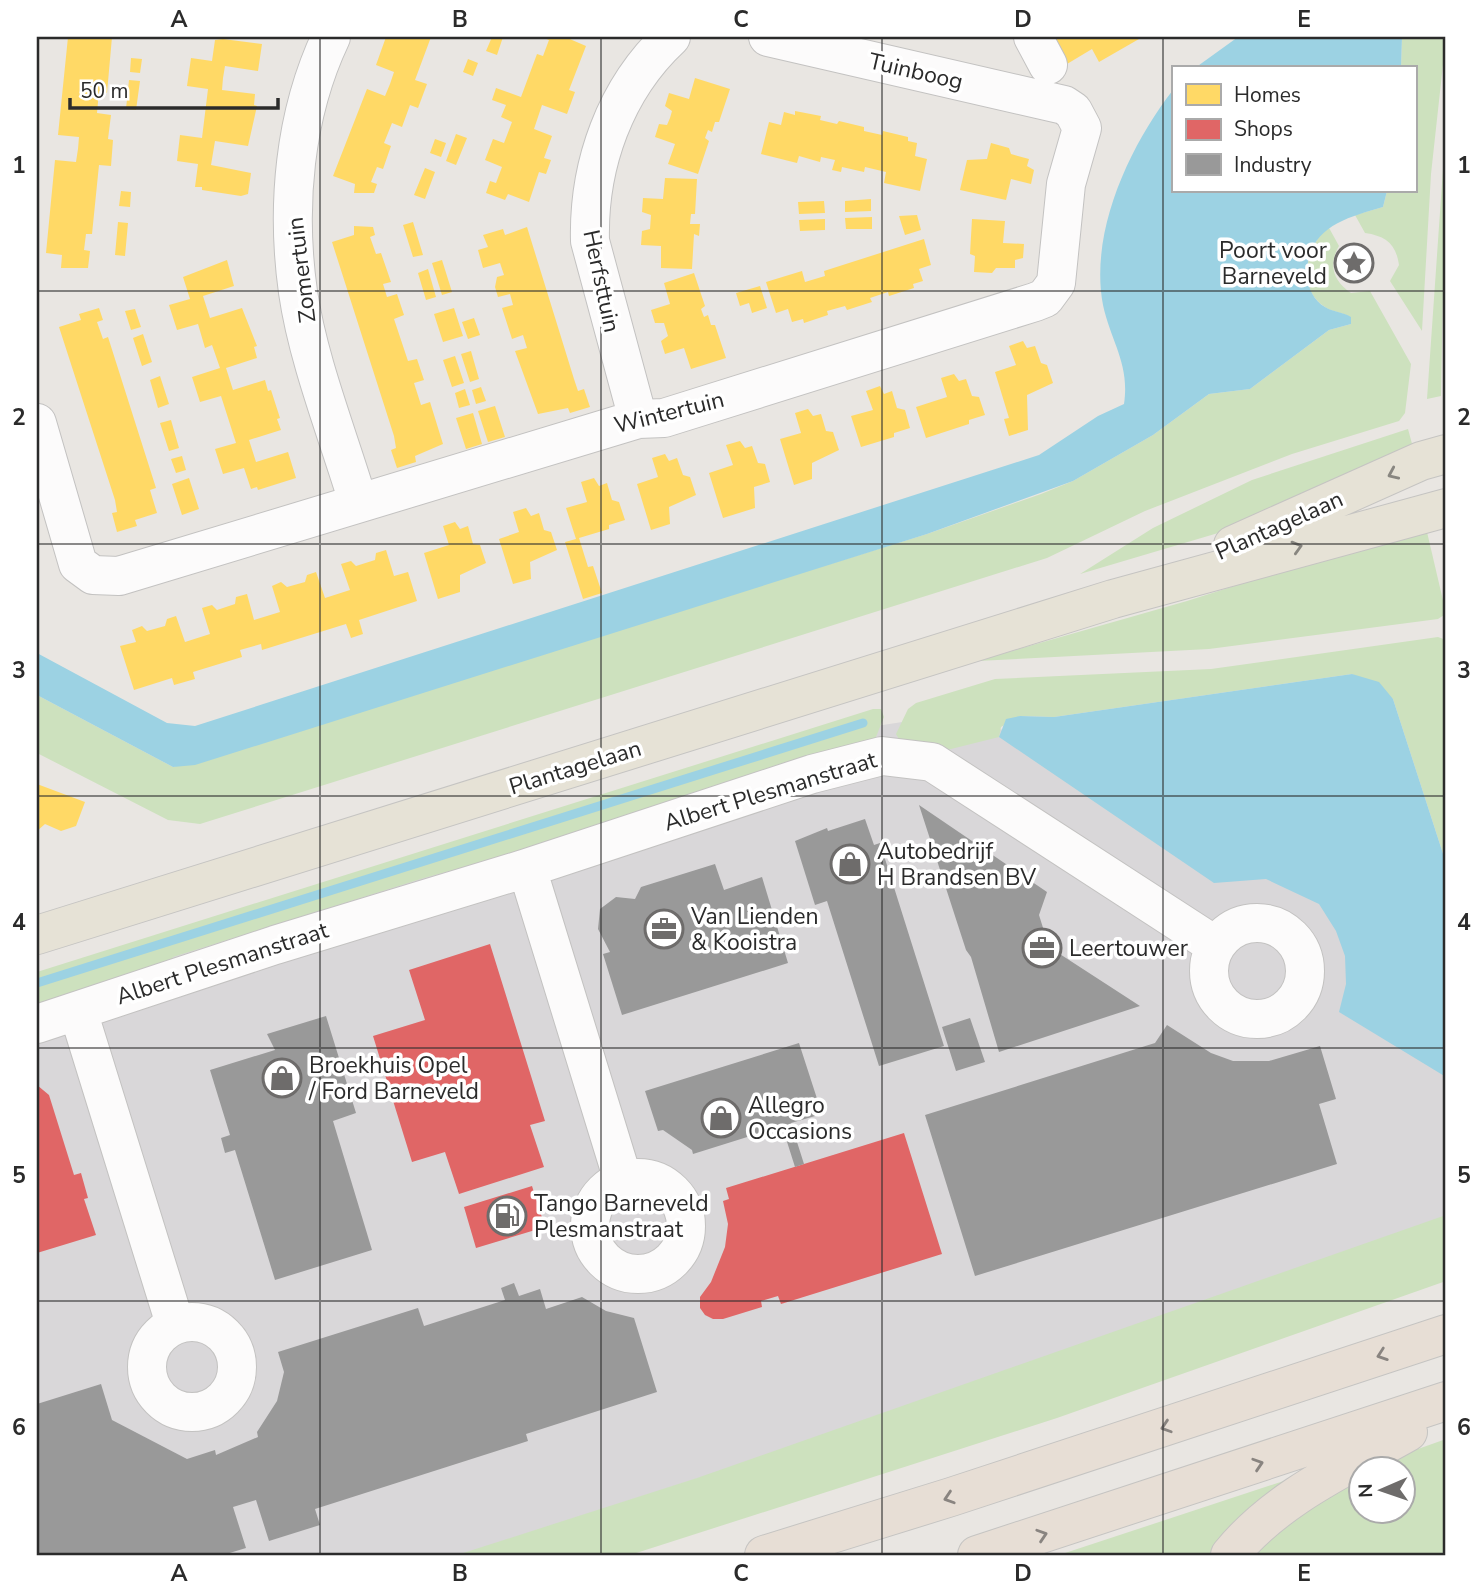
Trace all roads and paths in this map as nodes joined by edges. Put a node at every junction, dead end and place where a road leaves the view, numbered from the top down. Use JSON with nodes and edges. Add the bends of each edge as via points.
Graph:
{"nodes":[{"id":1,"x":331,"y":37,"type":"edge"},
{"id":2,"x":671,"y":37,"type":"edge"},
{"id":3,"x":768,"y":37,"type":"edge"},
{"id":4,"x":1064,"y":105,"type":"joint"},
{"id":5,"x":638,"y":419,"type":"junction"},
{"id":6,"x":37,"y":423,"type":"edge"},
{"id":7,"x":1446,"y":454,"type":"edge"},
{"id":8,"x":358,"y":502,"type":"junction"},
{"id":9,"x":1446,"y":508,"type":"edge"},
{"id":10,"x":1113,"y":599,"type":"junction"},
{"id":11,"x":527,"y":868,"type":"junction"},
{"id":12,"x":37,"y":935,"type":"edge"},
{"id":13,"x":1216,"y":946,"type":"dead end"},
{"id":14,"x":78,"y":1011,"type":"junction"},
{"id":15,"x":37,"y":1024,"type":"edge"},
{"id":16,"x":623,"y":1180,"type":"dead end"},
{"id":17,"x":175,"y":1324,"type":"dead end"},
{"id":18,"x":1446,"y":1334,"type":"edge"},
{"id":19,"x":1446,"y":1401,"type":"edge"},
{"id":20,"x":1446,"y":1411,"type":"edge"},
{"id":21,"x":765,"y":1555,"type":"edge"},
{"id":22,"x":976,"y":1555,"type":"edge"},
{"id":23,"x":1230,"y":1555,"type":"edge"}],
"edges":[{"from":1,"to":8,"type":"street","name":"Zomertuin","via":[[318,64],[299,138],[293,215],[298,293]]},
{"from":2,"to":5,"type":"street","name":"Herfsttuin","via":[[634,77],[596,164],[589,215],[590,241]]},
{"from":3,"to":4,"type":"street","name":"Tuinboog"},
{"from":4,"to":5,"type":"street","name":"Wintertuin","via":[[1082,128],[1066,184],[1056,283],[1045,298],[664,418]]},
{"from":5,"to":8,"type":"street","name":"Wintertuin"},
{"from":6,"to":8,"type":"street","name":"Wintertuin","via":[[78,564],[93,575],[119,576]]},
{"from":7,"to":10,"type":"main road","name":"Plantagelaan","one_way":true,"via":[[1421,461]]},
{"from":10,"to":9,"type":"main road","name":"Plantagelaan","one_way":true},
{"from":10,"to":12,"type":"main road","name":"Plantagelaan"},
{"from":11,"to":13,"type":"street","name":"Albert Plesmanstraat","via":[[811,774],[898,756],[932,762]]},
{"from":11,"to":14,"type":"street","name":"Albert Plesmanstraat"},
{"from":11,"to":16,"type":"street"},
{"from":14,"to":15,"type":"street","name":"Albert Plesmanstraat"},
{"from":14,"to":17,"type":"street"},
{"from":18,"to":21,"type":"highway","one_way":true},
{"from":22,"to":19,"type":"highway","one_way":true},
{"from":20,"to":23,"type":"highway","via":[[1303,1492],[1245,1537]]}]}
